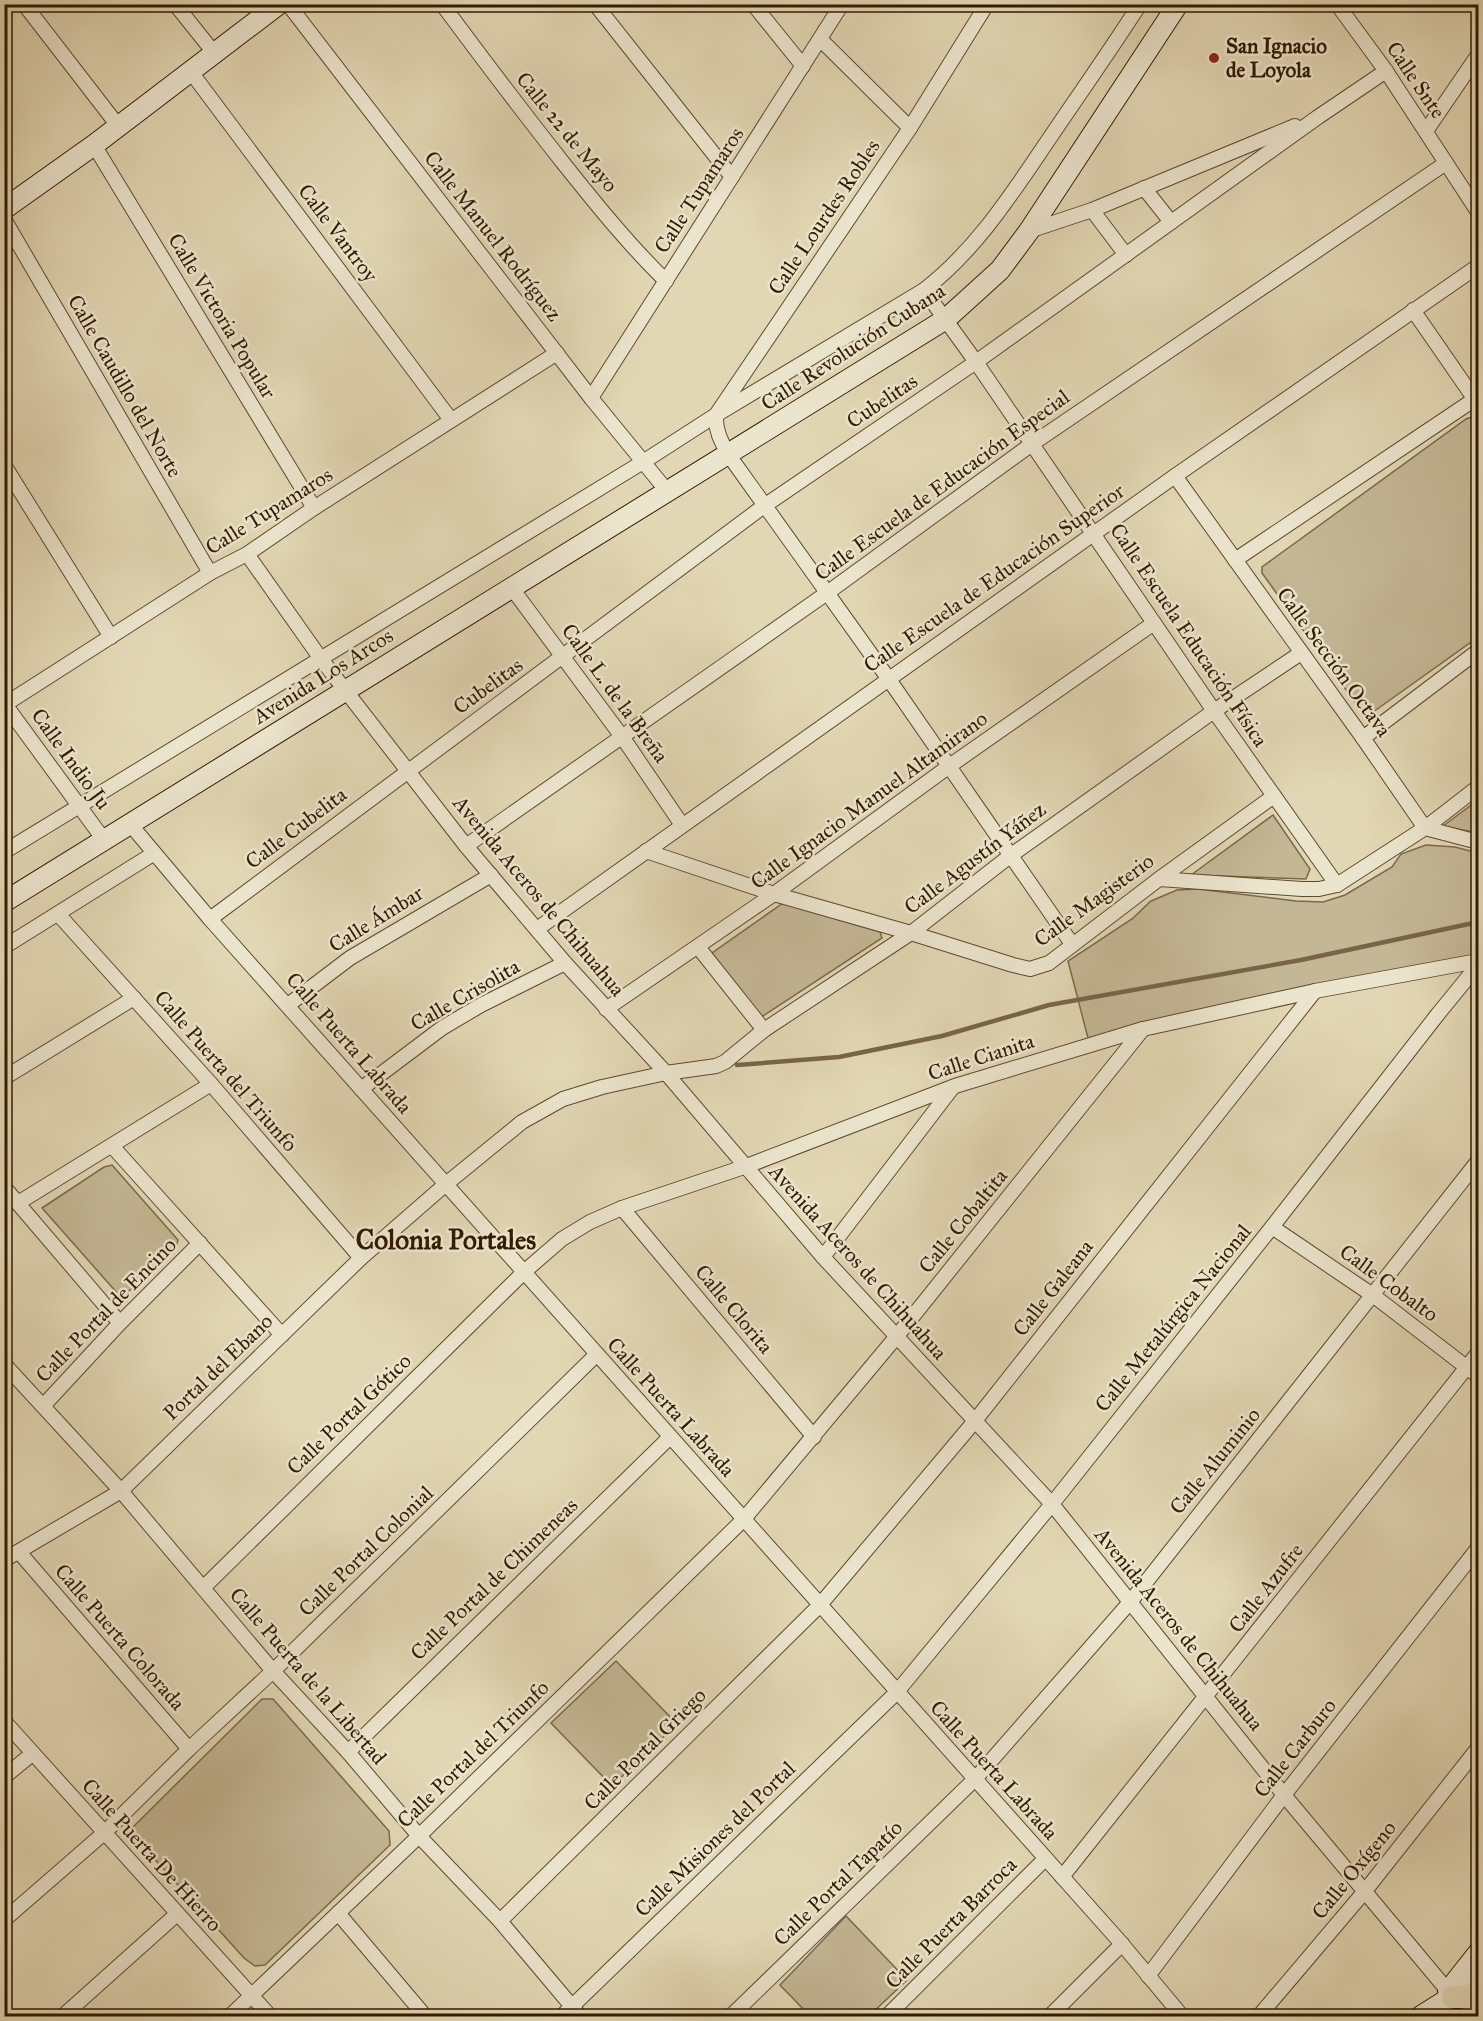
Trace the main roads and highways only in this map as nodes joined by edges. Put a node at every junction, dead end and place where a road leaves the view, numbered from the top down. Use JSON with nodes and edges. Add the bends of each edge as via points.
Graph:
{"nodes":[{"id":1,"x":1479,"y":1992,"type":"edge"},
{"id":2,"x":1450,"y":1994,"type":"road end"},
{"id":3,"x":1479,"y":2012,"type":"edge"},
{"id":4,"x":1471,"y":2016,"type":"edge"}],
"edges":[{"from":1,"to":2,"type":"main road","via":[[1464,1997]]},
{"from":3,"to":4,"type":"main road"}]}
